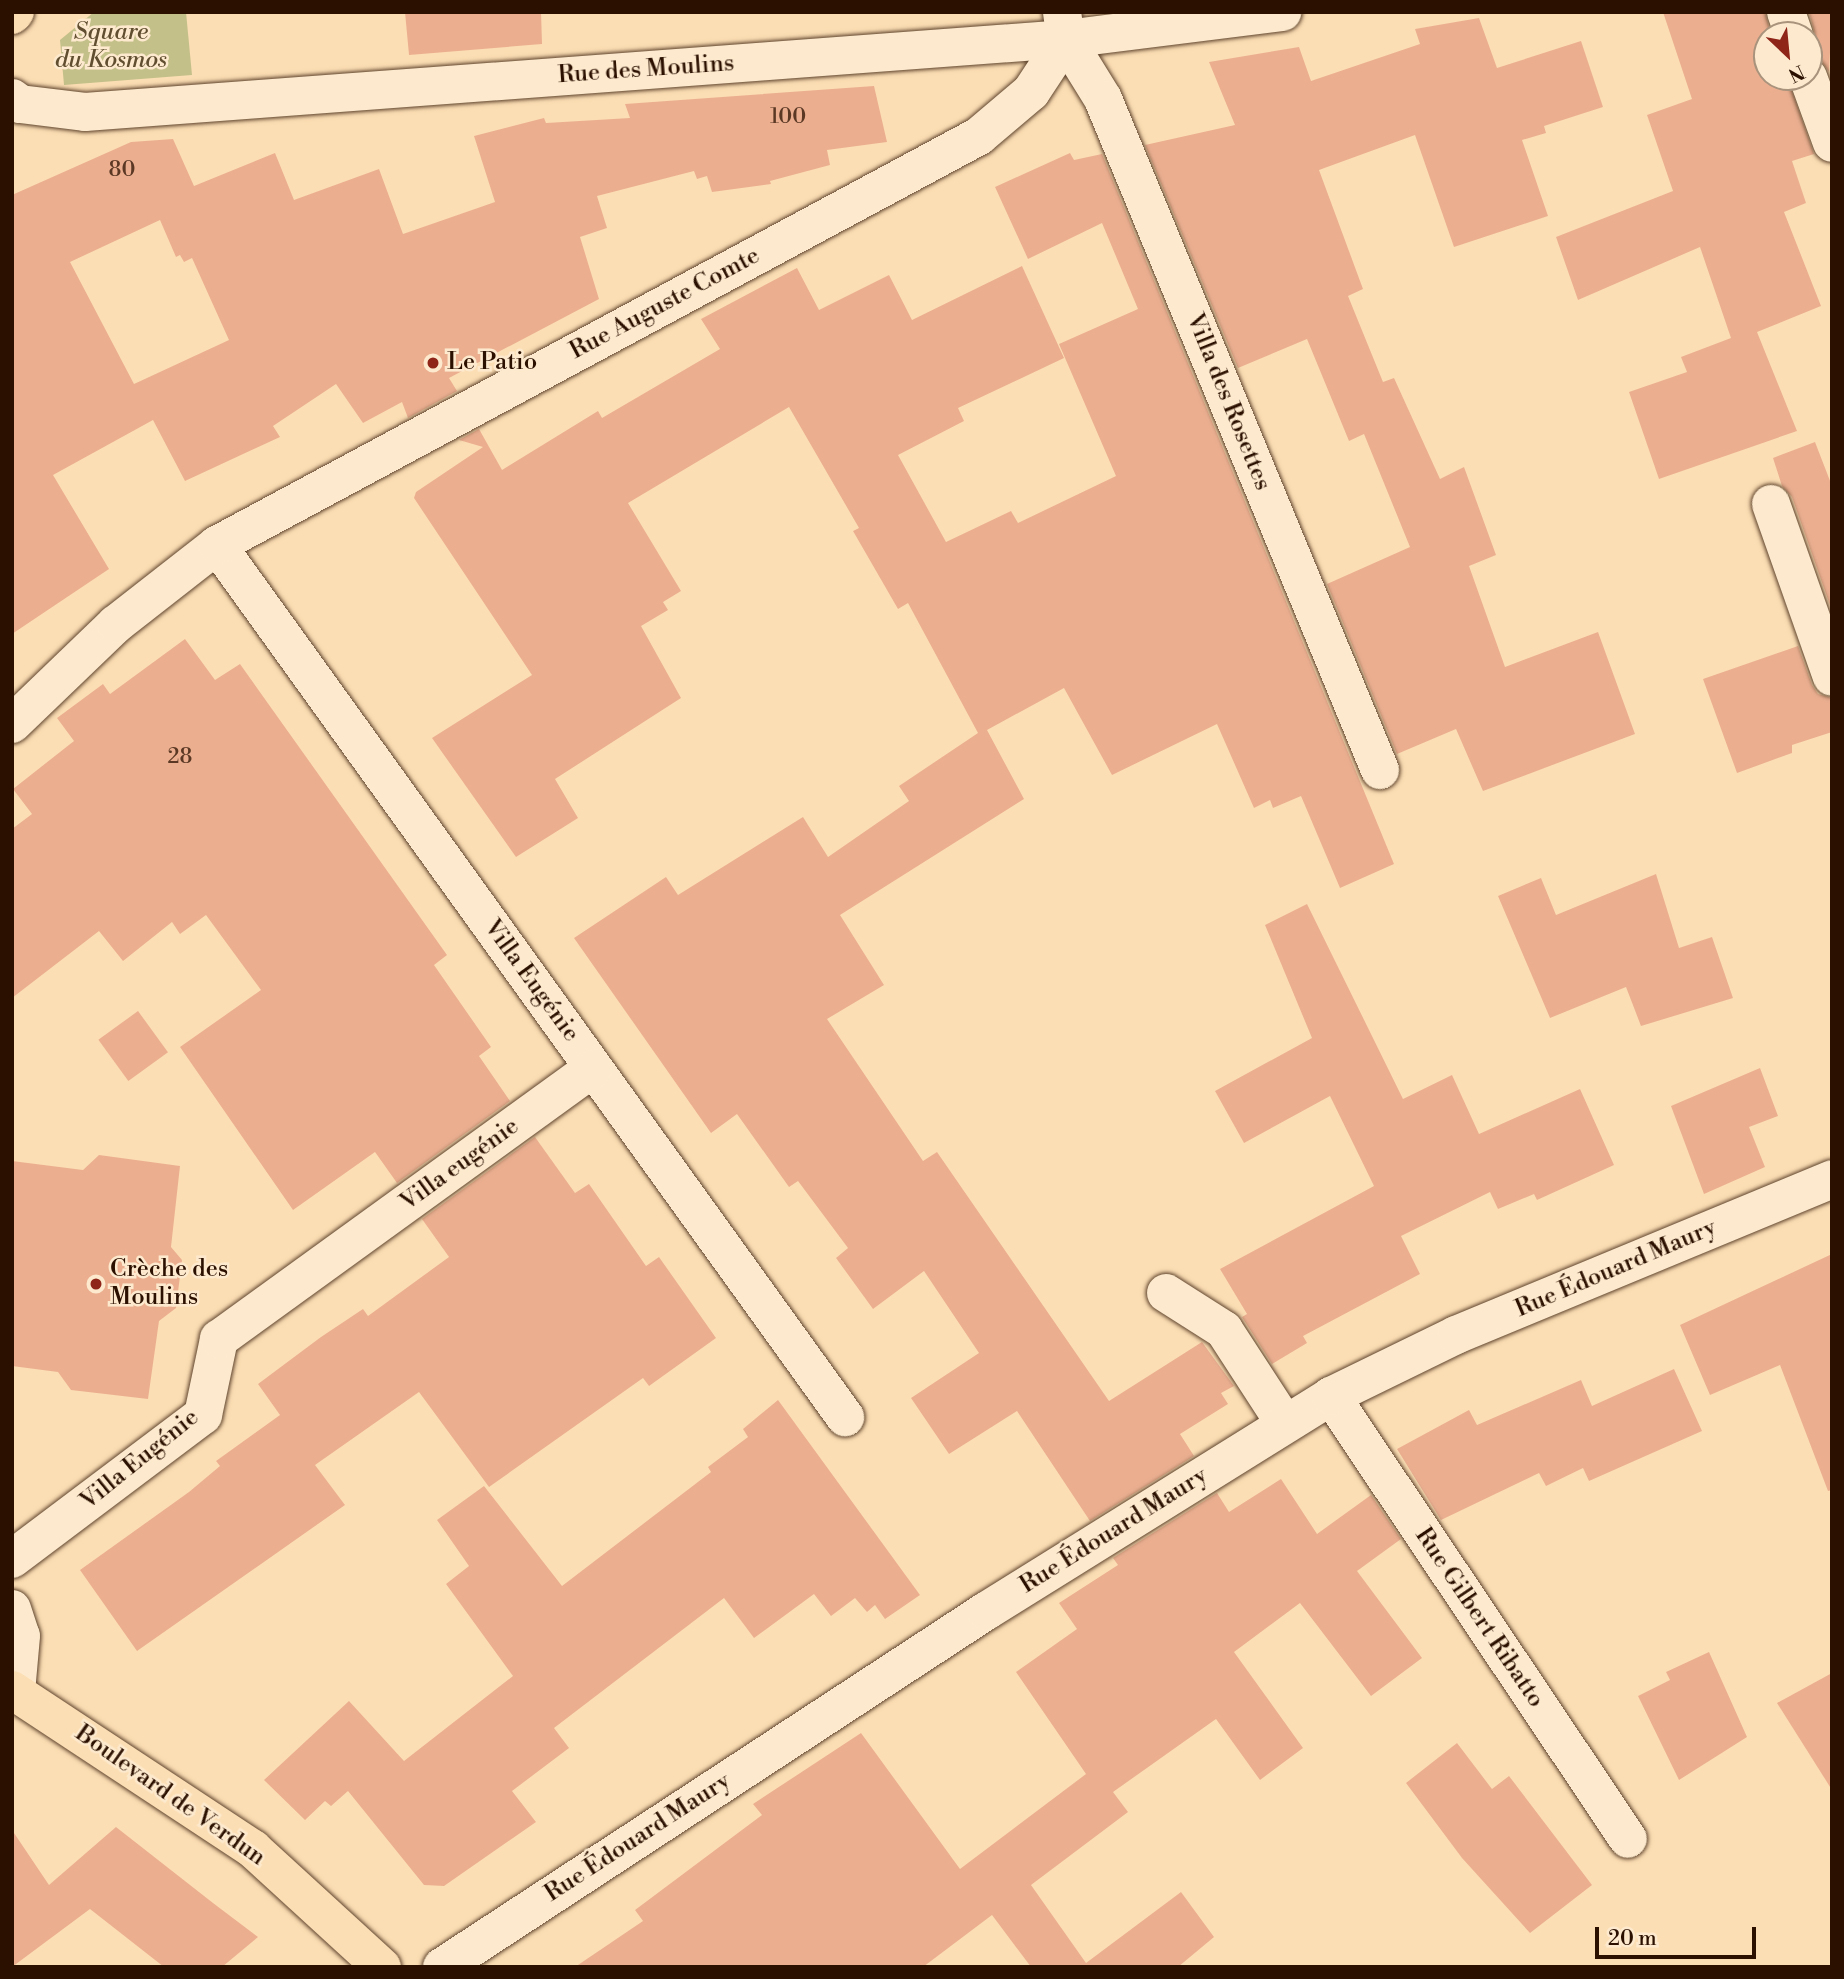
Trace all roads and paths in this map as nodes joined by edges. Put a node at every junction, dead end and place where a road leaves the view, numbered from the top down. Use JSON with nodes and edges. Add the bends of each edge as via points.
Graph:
{"nodes":[{"id":1,"x":1282,"y":12,"type":"edge"},
{"id":2,"x":1064,"y":26,"type":"edge"},
{"id":3,"x":1813,"y":91,"type":"edge"},
{"id":4,"x":12,"y":97,"type":"edge"},
{"id":5,"x":1832,"y":143,"type":"edge"},
{"id":6,"x":1771,"y":504,"type":"dead end"},
{"id":7,"x":217,"y":545,"type":"junction"},
{"id":8,"x":1832,"y":677,"type":"edge"},
{"id":9,"x":12,"y":724,"type":"edge"},
{"id":10,"x":1380,"y":770,"type":"dead end"},
{"id":11,"x":593,"y":1068,"type":"junction"},
{"id":12,"x":1832,"y":1179,"type":"edge"},
{"id":13,"x":328,"y":1262,"type":"joint"},
{"id":14,"x":1166,"y":1293,"type":"dead end"},
{"id":15,"x":1331,"y":1396,"type":"junction"},
{"id":16,"x":845,"y":1418,"type":"dead end"},
{"id":17,"x":1285,"y":1424,"type":"junction"},
{"id":18,"x":12,"y":1559,"type":"edge"},
{"id":19,"x":12,"y":1609,"type":"edge"},
{"id":20,"x":14,"y":1691,"type":"edge"},
{"id":21,"x":1628,"y":1839,"type":"dead end"},
{"id":22,"x":382,"y":1967,"type":"edge"},
{"id":23,"x":442,"y":1967,"type":"edge"}],
"edges":[{"from":1,"to":2,"type":"street","name":"Rue des Moulins"},
{"from":2,"to":4,"type":"street","name":"Rue des Moulins","via":[[85,112],[20,104]]},
{"from":2,"to":7,"type":"street","name":"Rue Auguste Comte","via":[[1031,92],[979,136]]},
{"from":2,"to":10,"type":"street","name":"Villa des Rosettes","via":[[1103,99]]},
{"from":3,"to":5,"type":"street"},
{"from":6,"to":8,"type":"street"},
{"from":7,"to":9,"type":"street","name":"Rue Auguste Comte","via":[[116,624]]},
{"from":7,"to":11,"type":"street","name":"Villa Eugénie"},
{"from":11,"to":13,"type":"street","name":"Villa eugénie"},
{"from":11,"to":16,"type":"street","name":"Villa Eugénie"},
{"from":12,"to":15,"type":"street","name":"Rue Édouard Maury","via":[[1456,1335]]},
{"from":13,"to":18,"type":"street","name":"Villa Eugénie","via":[[219,1339],[204,1415]]},
{"from":14,"to":17,"type":"street","via":[[1224,1330]]},
{"from":15,"to":17,"type":"street","name":"Rue Édouard Maury"},
{"from":15,"to":21,"type":"street","name":"Rue Gilbert Ribatto"},
{"from":17,"to":23,"type":"street","name":"Rue Édouard Maury","via":[[997,1604]]},
{"from":19,"to":20,"type":"street","via":[[21,1636]]},
{"from":20,"to":22,"type":"main road","name":"Boulevard de Verdun","via":[[253,1849]]}]}
